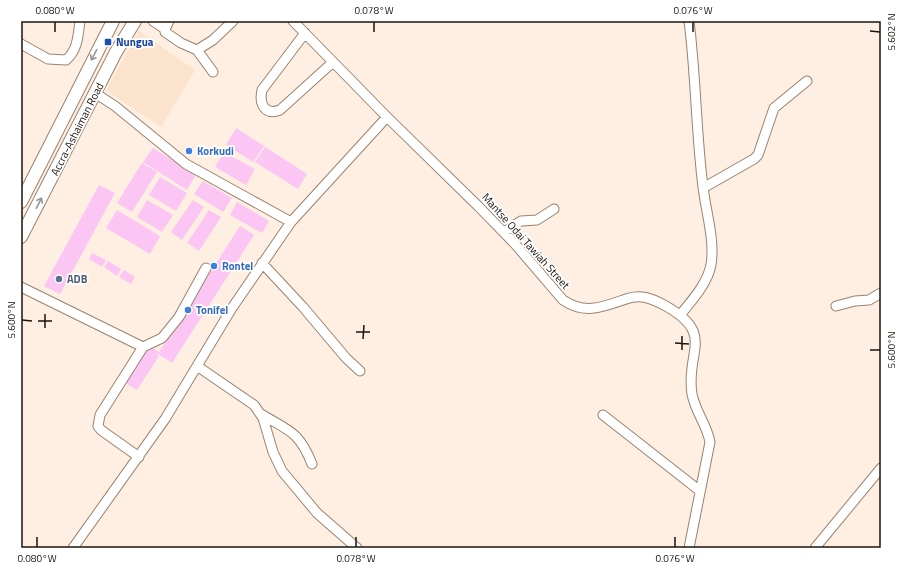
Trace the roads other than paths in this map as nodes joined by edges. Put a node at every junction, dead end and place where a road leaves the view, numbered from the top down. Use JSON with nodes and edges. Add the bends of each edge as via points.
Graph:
{"nodes":[{"id":1,"x":80,"y":21,"type":"edge"},
{"id":2,"x":112,"y":21,"type":"edge"},
{"id":3,"x":153,"y":21,"type":"edge"},
{"id":4,"x":169,"y":21,"type":"edge"},
{"id":5,"x":233,"y":21,"type":"edge"},
{"id":6,"x":293,"y":21,"type":"edge"},
{"id":7,"x":689,"y":21,"type":"edge"},
{"id":8,"x":132,"y":22,"type":"edge"},
{"id":9,"x":164,"y":29,"type":"junction"},
{"id":10,"x":305,"y":33,"type":"junction"},
{"id":11,"x":21,"y":44,"type":"edge"},
{"id":12,"x":197,"y":50,"type":"junction"},
{"id":13,"x":333,"y":62,"type":"junction"},
{"id":14,"x":213,"y":72,"type":"dead end"},
{"id":15,"x":807,"y":81,"type":"dead end"},
{"id":16,"x":95,"y":93,"type":"junction"},
{"id":17,"x":387,"y":117,"type":"junction"},
{"id":18,"x":703,"y":188,"type":"junction"},
{"id":19,"x":21,"y":202,"type":"edge"},
{"id":20,"x":554,"y":209,"type":"dead end"},
{"id":21,"x":292,"y":222,"type":"junction"},
{"id":22,"x":504,"y":232,"type":"junction"},
{"id":23,"x":21,"y":237,"type":"edge"},
{"id":24,"x":262,"y":263,"type":"junction"},
{"id":25,"x":206,"y":268,"type":"dead end"},
{"id":26,"x":21,"y":287,"type":"edge"},
{"id":27,"x":881,"y":293,"type":"edge"},
{"id":28,"x":836,"y":306,"type":"dead end"},
{"id":29,"x":681,"y":314,"type":"junction"},
{"id":30,"x":143,"y":347,"type":"junction"},
{"id":31,"x":197,"y":366,"type":"junction"},
{"id":32,"x":360,"y":371,"type":"dead end"},
{"id":33,"x":261,"y":414,"type":"junction"},
{"id":34,"x":603,"y":415,"type":"dead end"},
{"id":35,"x":139,"y":457,"type":"junction"},
{"id":36,"x":312,"y":464,"type":"dead end"},
{"id":37,"x":881,"y":468,"type":"edge"},
{"id":38,"x":700,"y":491,"type":"junction"},
{"id":39,"x":73,"y":548,"type":"edge"},
{"id":40,"x":357,"y":548,"type":"edge"},
{"id":41,"x":689,"y":548,"type":"edge"},
{"id":42,"x":815,"y":548,"type":"edge"}],
"edges":[{"from":1,"to":11,"type":"street","via":[[78,42],[72,55],[66,60],[48,59]]},
{"from":2,"to":19,"type":"main road","name":"Accra-Ashaiman Road","one_way":true},
{"from":3,"to":9,"type":"street"},
{"from":4,"to":9,"type":"street"},
{"from":5,"to":12,"type":"street","via":[[213,40]]},
{"from":6,"to":10,"type":"street","name":"Mantse Odai Tawiah Street"},
{"from":7,"to":18,"type":"street"},
{"from":8,"to":16,"type":"main road","name":"Accra-Ashaiman Road"},
{"from":9,"to":12,"type":"street","via":[[181,43]]},
{"from":10,"to":13,"type":"street","name":"Mantse Odai Tawiah Street"},
{"from":10,"to":13,"type":"street","via":[[262,90],[261,104],[274,112],[280,110]]},
{"from":12,"to":14,"type":"street"},
{"from":13,"to":17,"type":"street","name":"Mantse Odai Tawiah Street"},
{"from":15,"to":18,"type":"street","via":[[774,108],[758,155]]},
{"from":16,"to":21,"type":"street","via":[[115,106],[186,164]]},
{"from":23,"to":16,"type":"main road","name":"Accra-Ashaiman Road","one_way":true},
{"from":17,"to":21,"type":"street"},
{"from":17,"to":22,"type":"street","name":"Mantse Odai Tawiah Street"},
{"from":18,"to":29,"type":"street","via":[[712,248],[710,267],[704,284]]},
{"from":20,"to":22,"type":"street","via":[[537,220],[521,221]]},
{"from":21,"to":24,"type":"street"},
{"from":22,"to":29,"type":"street","name":"Mantse Odai Tawiah Street","via":[[555,292],[572,306],[595,308],[609,306],[634,296],[645,296]]},
{"from":24,"to":31,"type":"street"},
{"from":24,"to":32,"type":"street"},
{"from":25,"to":30,"type":"street","via":[[179,317],[162,338]]},
{"from":26,"to":30,"type":"street"},
{"from":27,"to":28,"type":"street","via":[[869,300]]},
{"from":29,"to":38,"type":"street","name":"Mantse Odai Tawiah Street","via":[[695,335],[692,394],[710,442]]},
{"from":30,"to":35,"type":"street","via":[[98,421],[98,426],[106,434]]},
{"from":31,"to":33,"type":"street","via":[[250,402]]},
{"from":31,"to":35,"type":"street"},
{"from":33,"to":36,"type":"street","via":[[292,431],[306,448]]},
{"from":33,"to":40,"type":"street","via":[[282,471],[317,513]]},
{"from":34,"to":38,"type":"street"},
{"from":35,"to":39,"type":"street"},
{"from":37,"to":42,"type":"street"},
{"from":38,"to":41,"type":"street","name":"Mantse Odai Tawiah Street"}]}
